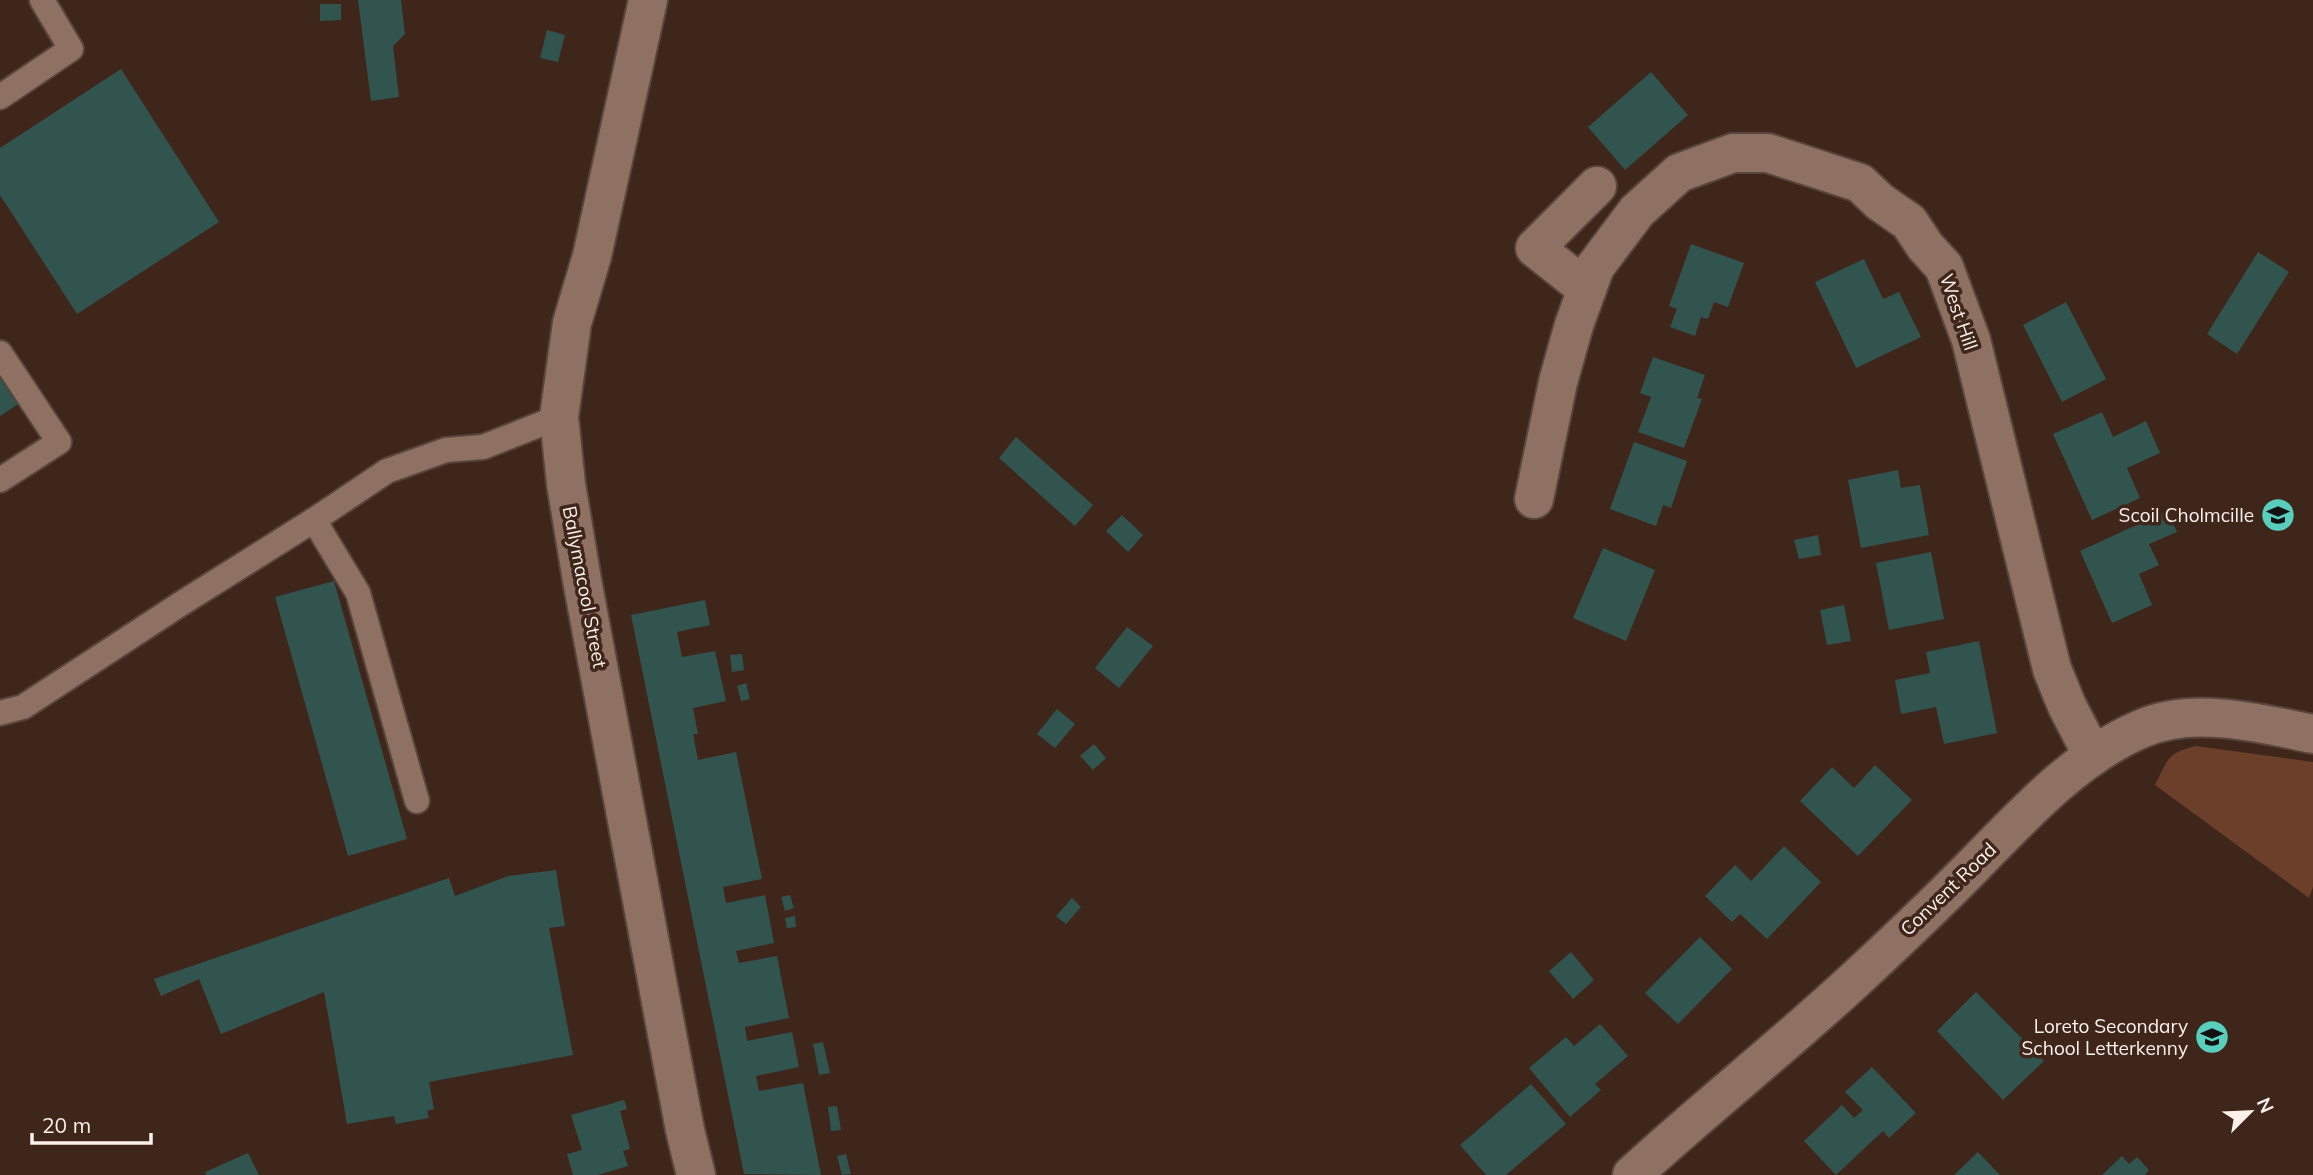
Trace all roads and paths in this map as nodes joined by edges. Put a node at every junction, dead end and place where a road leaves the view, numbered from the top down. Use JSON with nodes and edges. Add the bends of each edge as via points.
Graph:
{"nodes":[{"id":1,"x":42,"y":0,"type":"edge"},
{"id":2,"x":648,"y":0,"type":"edge"},
{"id":3,"x":0,"y":97,"type":"edge"},
{"id":4,"x":1597,"y":187,"type":"dead end"},
{"id":5,"x":1587,"y":289,"type":"junction"},
{"id":6,"x":0,"y":353,"type":"edge"},
{"id":7,"x":559,"y":417,"type":"junction"},
{"id":8,"x":0,"y":480,"type":"edge"},
{"id":9,"x":1534,"y":499,"type":"dead end"},
{"id":10,"x":314,"y":520,"type":"junction"},
{"id":11,"x":0,"y":713,"type":"edge"},
{"id":12,"x":2313,"y":734,"type":"edge"},
{"id":13,"x":2093,"y":756,"type":"junction"},
{"id":14,"x":417,"y":801,"type":"dead end"},
{"id":15,"x":1648,"y":1170,"type":"edge"},
{"id":16,"x":696,"y":1175,"type":"edge"}],
"edges":[{"from":1,"to":3,"type":"lane","via":[[71,49]]},
{"from":2,"to":7,"type":"street","name":"Ballymacool Street","via":[[592,256],[572,323]]},
{"from":4,"to":5,"type":"street","via":[[1535,248]]},
{"from":5,"to":9,"type":"street","name":"West Hill","via":[[1558,382]]},
{"from":5,"to":13,"type":"street","name":"West Hill","via":[[1595,267],[1637,211],[1679,173],[1733,153],[1768,153],[1860,183],[1909,222],[1944,267],[1956,295],[2052,669]]},
{"from":6,"to":8,"type":"lane","via":[[59,442]]},
{"from":7,"to":10,"type":"lane","via":[[483,447],[446,450],[387,471]]},
{"from":7,"to":16,"type":"street","name":"Ballymacool Street","via":[[583,580]]},
{"from":10,"to":11,"type":"lane","via":[[23,707]]},
{"from":10,"to":14,"type":"lane","via":[[358,593]]},
{"from":12,"to":13,"type":"street","name":"Convent Road","via":[[2212,718],[2174,720],[2143,728]]},
{"from":13,"to":15,"type":"street","name":"Convent Road","via":[[2024,813],[1858,977]]}]}
